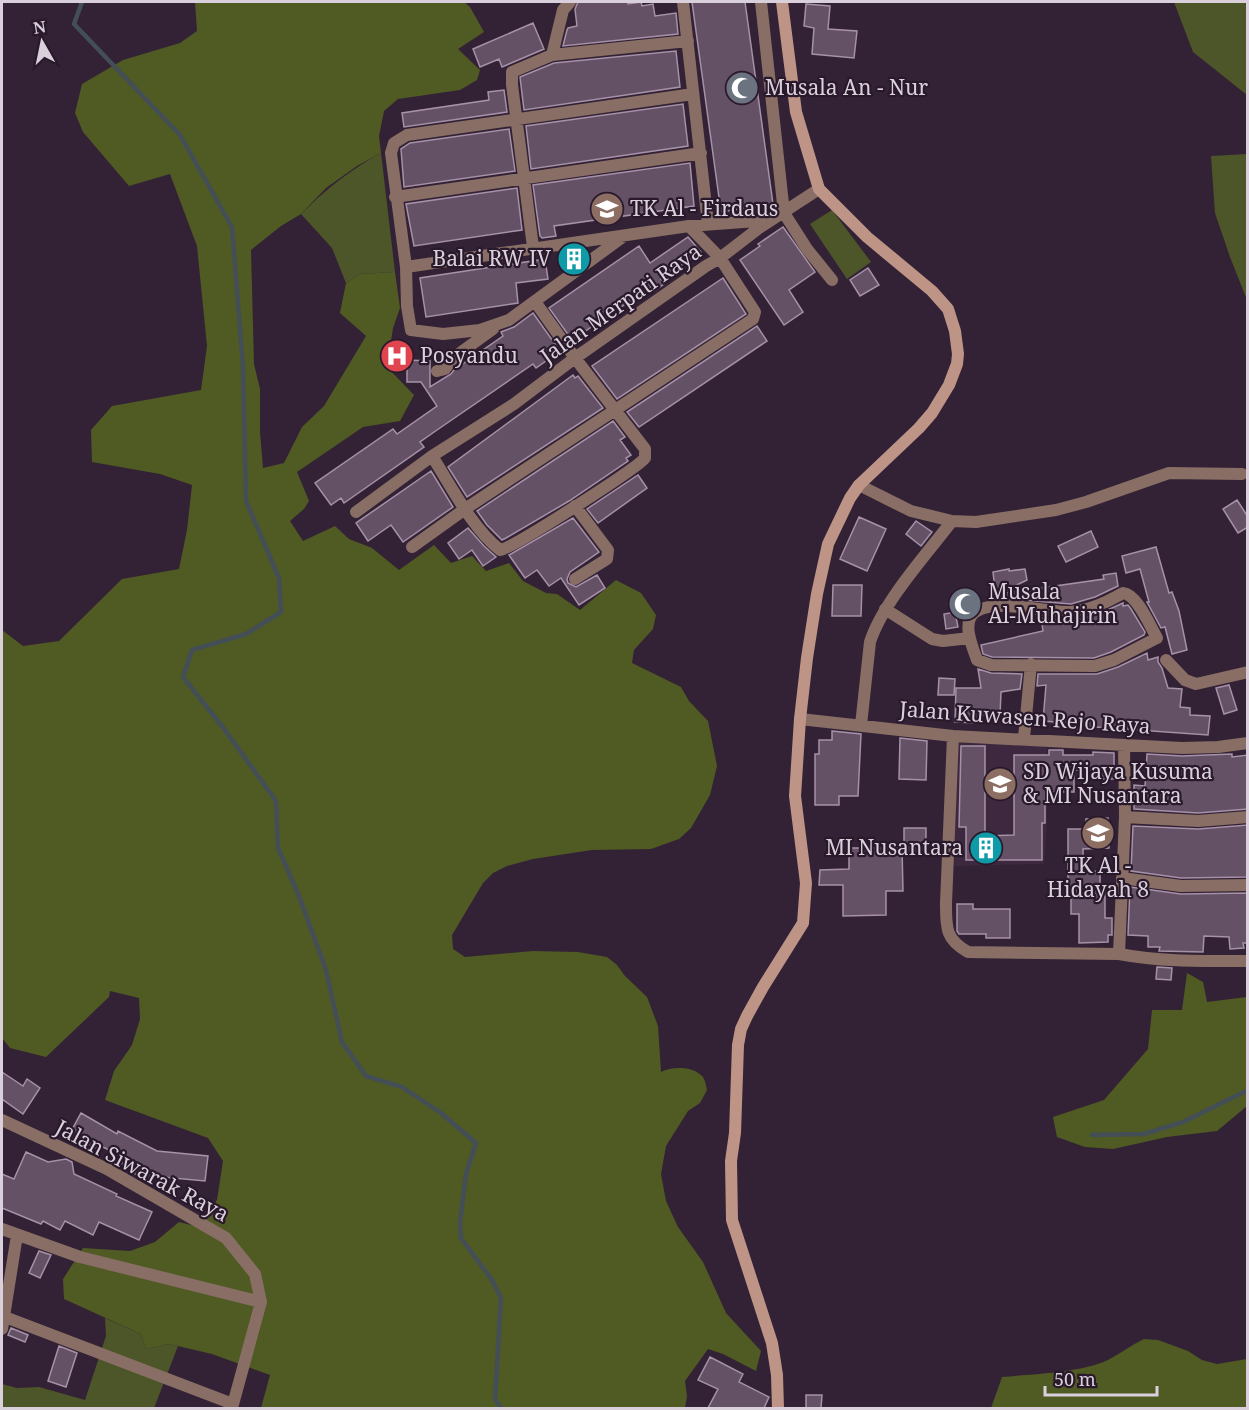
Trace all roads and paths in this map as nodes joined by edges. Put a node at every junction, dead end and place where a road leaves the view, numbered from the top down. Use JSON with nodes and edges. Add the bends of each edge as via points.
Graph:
{"nodes":[{"id":1,"x":570,"y":2,"type":"edge"},
{"id":2,"x":683,"y":2,"type":"edge"},
{"id":3,"x":760,"y":2,"type":"edge"},
{"id":4,"x":782,"y":2,"type":"edge"},
{"id":5,"x":688,"y":41,"type":"junction"},
{"id":6,"x":552,"y":55,"type":"junction"},
{"id":7,"x":693,"y":94,"type":"junction"},
{"id":8,"x":516,"y":118,"type":"junction"},
{"id":9,"x":701,"y":153,"type":"junction"},
{"id":10,"x":524,"y":177,"type":"junction"},
{"id":11,"x":819,"y":189,"type":"junction"},
{"id":12,"x":395,"y":197,"type":"junction"},
{"id":13,"x":784,"y":213,"type":"junction"},
{"id":14,"x":771,"y":220,"type":"junction"},
{"id":15,"x":708,"y":224,"type":"junction"},
{"id":16,"x":689,"y":226,"type":"junction"},
{"id":17,"x":624,"y":236,"type":"junction"},
{"id":18,"x":533,"y":247,"type":"junction"},
{"id":19,"x":720,"y":258,"type":"junction"},
{"id":20,"x":406,"y":267,"type":"junction"},
{"id":21,"x":832,"y":280,"type":"dead end"},
{"id":22,"x":536,"y":303,"type":"junction"},
{"id":23,"x":496,"y":326,"type":"junction"},
{"id":24,"x":574,"y":358,"type":"junction"},
{"id":25,"x":437,"y":371,"type":"dead end"},
{"id":26,"x":614,"y":410,"type":"junction"},
{"id":27,"x":432,"y":456,"type":"junction"},
{"id":28,"x":1246,"y":476,"type":"edge"},
{"id":29,"x":859,"y":486,"type":"junction"},
{"id":30,"x":575,"y":506,"type":"junction"},
{"id":31,"x":465,"y":509,"type":"junction"},
{"id":32,"x":356,"y":512,"type":"dead end"},
{"id":33,"x":952,"y":521,"type":"junction"},
{"id":34,"x":412,"y":546,"type":"dead end"},
{"id":35,"x":575,"y":579,"type":"dead end"},
{"id":36,"x":885,"y":609,"type":"junction"},
{"id":37,"x":970,"y":638,"type":"junction"},
{"id":38,"x":1166,"y":660,"type":"dead end"},
{"id":39,"x":1031,"y":664,"type":"junction"},
{"id":40,"x":1248,"y":672,"type":"edge"},
{"id":41,"x":800,"y":719,"type":"junction"},
{"id":42,"x":861,"y":725,"type":"junction"},
{"id":43,"x":952,"y":736,"type":"junction"},
{"id":44,"x":1024,"y":738,"type":"junction"},
{"id":45,"x":1248,"y":743,"type":"edge"},
{"id":46,"x":1124,"y":745,"type":"junction"},
{"id":47,"x":1125,"y":817,"type":"junction"},
{"id":48,"x":1248,"y":817,"type":"edge"},
{"id":49,"x":1122,"y":878,"type":"junction"},
{"id":50,"x":1248,"y":885,"type":"edge"},
{"id":51,"x":1119,"y":954,"type":"junction"},
{"id":52,"x":1248,"y":961,"type":"edge"},
{"id":53,"x":2,"y":1120,"type":"edge"},
{"id":54,"x":2,"y":1229,"type":"edge"},
{"id":55,"x":17,"y":1235,"type":"junction"},
{"id":56,"x":261,"y":1302,"type":"junction"},
{"id":57,"x":3,"y":1323,"type":"edge"},
{"id":58,"x":232,"y":1406,"type":"edge"},
{"id":59,"x":778,"y":1408,"type":"edge"}],
"edges":[{"from":1,"to":6,"type":"street","via":[[563,10]]},
{"from":2,"to":5,"type":"street"},
{"from":3,"to":13,"type":"street"},
{"from":4,"to":11,"type":"main road","via":[[796,112]]},
{"from":5,"to":6,"type":"street"},
{"from":5,"to":7,"type":"street"},
{"from":6,"to":8,"type":"street","via":[[512,72]]},
{"from":7,"to":8,"type":"street"},
{"from":7,"to":9,"type":"street"},
{"from":8,"to":10,"type":"street"},
{"from":8,"to":12,"type":"street","via":[[399,139],[391,153]]},
{"from":9,"to":10,"type":"street"},
{"from":9,"to":15,"type":"street"},
{"from":10,"to":12,"type":"street"},
{"from":10,"to":18,"type":"street"},
{"from":11,"to":13,"type":"street","name":"Jalan Merpati Raya"},
{"from":11,"to":29,"type":"main road","via":[[848,220],[932,291],[948,309],[955,331],[957,364],[932,413]]},
{"from":12,"to":20,"type":"street"},
{"from":13,"to":14,"type":"street","name":"Jalan Merpati Raya"},
{"from":13,"to":21,"type":"street"},
{"from":14,"to":15,"type":"street"},
{"from":14,"to":19,"type":"street","name":"Jalan Merpati Raya"},
{"from":15,"to":16,"type":"street"},
{"from":16,"to":17,"type":"street"},
{"from":16,"to":19,"type":"street"},
{"from":17,"to":18,"type":"street"},
{"from":17,"to":22,"type":"street"},
{"from":18,"to":20,"type":"street"},
{"from":19,"to":24,"type":"street","name":"Jalan Merpati Raya"},
{"from":19,"to":26,"type":"street","via":[[754,312],[753,319]]},
{"from":20,"to":23,"type":"street","via":[[411,330],[443,334]]},
{"from":22,"to":23,"type":"street"},
{"from":22,"to":24,"type":"street"},
{"from":23,"to":25,"type":"street","via":[[453,358],[445,369]]},
{"from":24,"to":26,"type":"street"},
{"from":24,"to":27,"type":"street","name":"Jalan Merpati Raya","via":[[514,405]]},
{"from":26,"to":30,"type":"street","via":[[645,450],[645,458]]},
{"from":26,"to":31,"type":"street"},
{"from":27,"to":31,"type":"street"},
{"from":27,"to":32,"type":"street","name":"Jalan Merpati Raya"},
{"from":28,"to":33,"type":"street","via":[[1169,473],[1056,510],[976,522]]},
{"from":29,"to":33,"type":"street","via":[[911,511]]},
{"from":29,"to":41,"type":"main road","via":[[828,543]]},
{"from":30,"to":31,"type":"street","via":[[500,550]]},
{"from":30,"to":35,"type":"street","via":[[608,550],[607,559]]},
{"from":31,"to":34,"type":"street"},
{"from":33,"to":36,"type":"street"},
{"from":36,"to":37,"type":"street","via":[[932,639]]},
{"from":36,"to":42,"type":"street","via":[[870,642]]},
{"from":37,"to":39,"type":"street","via":[[980,662]]},
{"from":37,"to":39,"type":"street","via":[[971,616],[981,609],[1015,606],[1073,612],[1101,605],[1126,592],[1135,599],[1157,638],[1095,666]]},
{"from":38,"to":40,"type":"street","via":[[1185,680],[1197,684]]},
{"from":39,"to":44,"type":"street"},
{"from":41,"to":42,"type":"street","name":"Jalan Kuwasen Rejo Raya"},
{"from":41,"to":59,"type":"main road","via":[[795,796],[806,883],[803,922],[741,1029],[731,1161],[732,1220],[772,1343]]},
{"from":42,"to":43,"type":"street","name":"Jalan Kuwasen Rejo Raya"},
{"from":43,"to":44,"type":"street","name":"Jalan Kuwasen Rejo Raya"},
{"from":43,"to":51,"type":"street","via":[[946,929],[958,946],[968,952]]},
{"from":44,"to":46,"type":"street","name":"Jalan Kuwasen Rejo Raya"},
{"from":45,"to":46,"type":"street","name":"Jalan Kuwasen Rejo Raya","via":[[1182,748]]},
{"from":46,"to":47,"type":"street"},
{"from":47,"to":48,"type":"street","via":[[1198,821]]},
{"from":47,"to":49,"type":"street"},
{"from":49,"to":50,"type":"street","via":[[1181,886]]},
{"from":49,"to":51,"type":"street"},
{"from":51,"to":52,"type":"street","via":[[1146,959]]},
{"from":53,"to":56,"type":"street","name":"Jalan Siwarak Raya","via":[[107,1169],[226,1238],[255,1274]]},
{"from":54,"to":55,"type":"street"},
{"from":55,"to":56,"type":"street","via":[[80,1257]]},
{"from":55,"to":57,"type":"street"},
{"from":56,"to":58,"type":"street","name":"Jalan Siwarak Raya"},
{"from":57,"to":58,"type":"street"}]}
